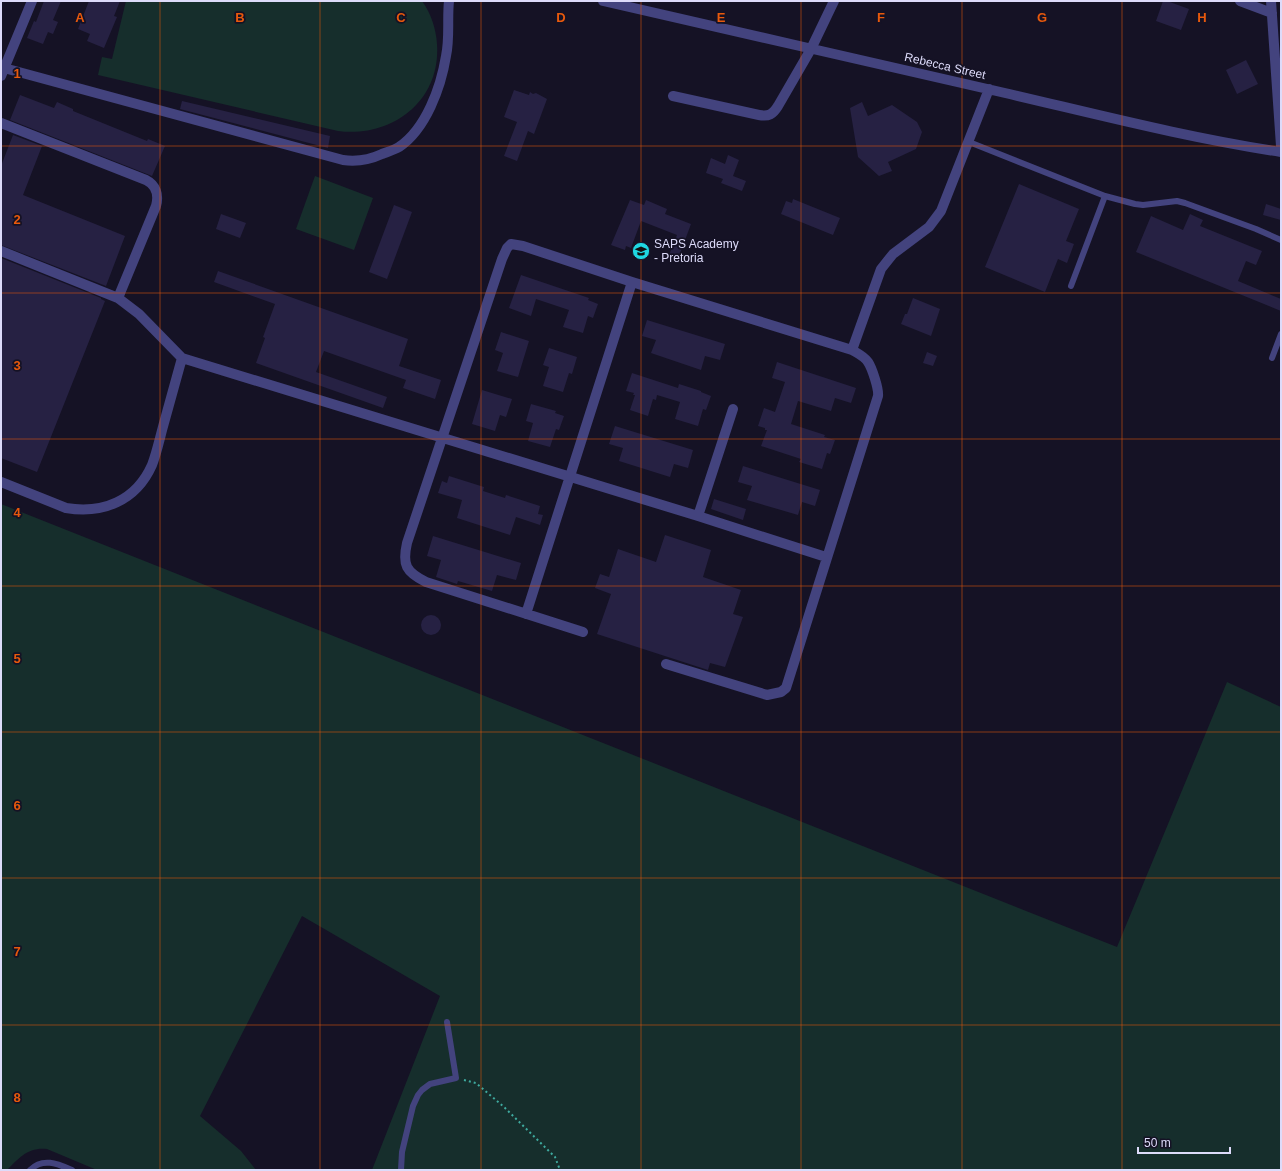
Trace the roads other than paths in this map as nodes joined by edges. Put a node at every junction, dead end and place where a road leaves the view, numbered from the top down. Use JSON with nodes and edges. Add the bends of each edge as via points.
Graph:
{"nodes":[{"id":1,"x":32,"y":1,"type":"edge"},
{"id":2,"x":449,"y":1,"type":"edge"},
{"id":3,"x":603,"y":1,"type":"edge"},
{"id":4,"x":834,"y":1,"type":"edge"},
{"id":5,"x":1240,"y":1,"type":"edge"},
{"id":6,"x":1271,"y":1,"type":"edge"},
{"id":7,"x":1272,"y":13,"type":"junction"},
{"id":8,"x":811,"y":49,"type":"junction"},
{"id":9,"x":5,"y":54,"type":"edge"},
{"id":10,"x":2,"y":72,"type":"edge"},
{"id":11,"x":989,"y":89,"type":"junction"},
{"id":12,"x":673,"y":96,"type":"dead end"},
{"id":13,"x":1,"y":123,"type":"edge"},
{"id":14,"x":969,"y":142,"type":"junction"},
{"id":15,"x":1281,"y":146,"type":"edge"},
{"id":16,"x":1281,"y":152,"type":"edge"},
{"id":17,"x":1105,"y":196,"type":"junction"},
{"id":18,"x":1281,"y":240,"type":"edge"},
{"id":19,"x":1,"y":251,"type":"edge"},
{"id":20,"x":632,"y":282,"type":"junction"},
{"id":21,"x":1071,"y":286,"type":"dead end"},
{"id":22,"x":118,"y":298,"type":"junction"},
{"id":23,"x":1281,"y":334,"type":"edge"},
{"id":24,"x":852,"y":350,"type":"junction"},
{"id":25,"x":182,"y":358,"type":"junction"},
{"id":26,"x":1272,"y":358,"type":"dead end"},
{"id":27,"x":733,"y":409,"type":"dead end"},
{"id":28,"x":443,"y":438,"type":"junction"},
{"id":29,"x":569,"y":476,"type":"junction"},
{"id":30,"x":1,"y":482,"type":"edge"},
{"id":31,"x":698,"y":516,"type":"junction"},
{"id":32,"x":826,"y":557,"type":"junction"},
{"id":33,"x":526,"y":614,"type":"junction"},
{"id":34,"x":583,"y":632,"type":"dead end"},
{"id":35,"x":666,"y":664,"type":"dead end"},
{"id":36,"x":447,"y":1022,"type":"dead end"},
{"id":37,"x":30,"y":1170,"type":"edge"},
{"id":38,"x":72,"y":1170,"type":"edge"},
{"id":39,"x":400,"y":1170,"type":"edge"}],
"edges":[{"from":1,"to":9,"type":"street"},
{"from":2,"to":10,"type":"street","via":[[449,38],[446,56],[441,81],[427,113],[414,133],[399,147],[355,162]]},
{"from":3,"to":8,"type":"street","name":"Rebecca Street"},
{"from":4,"to":8,"type":"street"},
{"from":5,"to":7,"type":"street"},
{"from":6,"to":7,"type":"street"},
{"from":7,"to":15,"type":"street"},
{"from":8,"to":11,"type":"street","name":"Rebecca Street"},
{"from":8,"to":12,"type":"street","via":[[774,113],[766,116]]},
{"from":9,"to":10,"type":"street"},
{"from":11,"to":14,"type":"street"},
{"from":11,"to":16,"type":"street","name":"Rebecca Street"},
{"from":13,"to":22,"type":"street","via":[[146,180],[156,190],[156,206]]},
{"from":14,"to":17,"type":"lane"},
{"from":14,"to":24,"type":"street","via":[[937,217],[929,227],[893,254],[881,269]]},
{"from":17,"to":18,"type":"lane","via":[[1143,205],[1168,201],[1181,202]]},
{"from":17,"to":21,"type":"lane"},
{"from":19,"to":22,"type":"street"},
{"from":20,"to":24,"type":"street"},
{"from":20,"to":28,"type":"street","via":[[523,246],[508,246]]},
{"from":20,"to":29,"type":"street"},
{"from":22,"to":25,"type":"street","via":[[139,314]]},
{"from":23,"to":26,"type":"lane"},
{"from":24,"to":32,"type":"street","via":[[868,362],[878,393]]},
{"from":25,"to":28,"type":"street"},
{"from":25,"to":30,"type":"street","via":[[151,465],[138,488],[123,499],[102,508],[66,508]]},
{"from":27,"to":31,"type":"street"},
{"from":28,"to":29,"type":"street"},
{"from":28,"to":33,"type":"street","via":[[407,543],[406,566],[414,576],[426,582]]},
{"from":29,"to":31,"type":"street"},
{"from":29,"to":33,"type":"street"},
{"from":31,"to":32,"type":"street"},
{"from":32,"to":35,"type":"street","via":[[786,688],[781,692],[767,694]]},
{"from":33,"to":34,"type":"street"},
{"from":36,"to":39,"type":"lane","via":[[456,1078],[430,1084],[418,1095],[413,1106]]},
{"from":37,"to":38,"type":"lane","via":[[43,1162],[56,1163]]}]}
